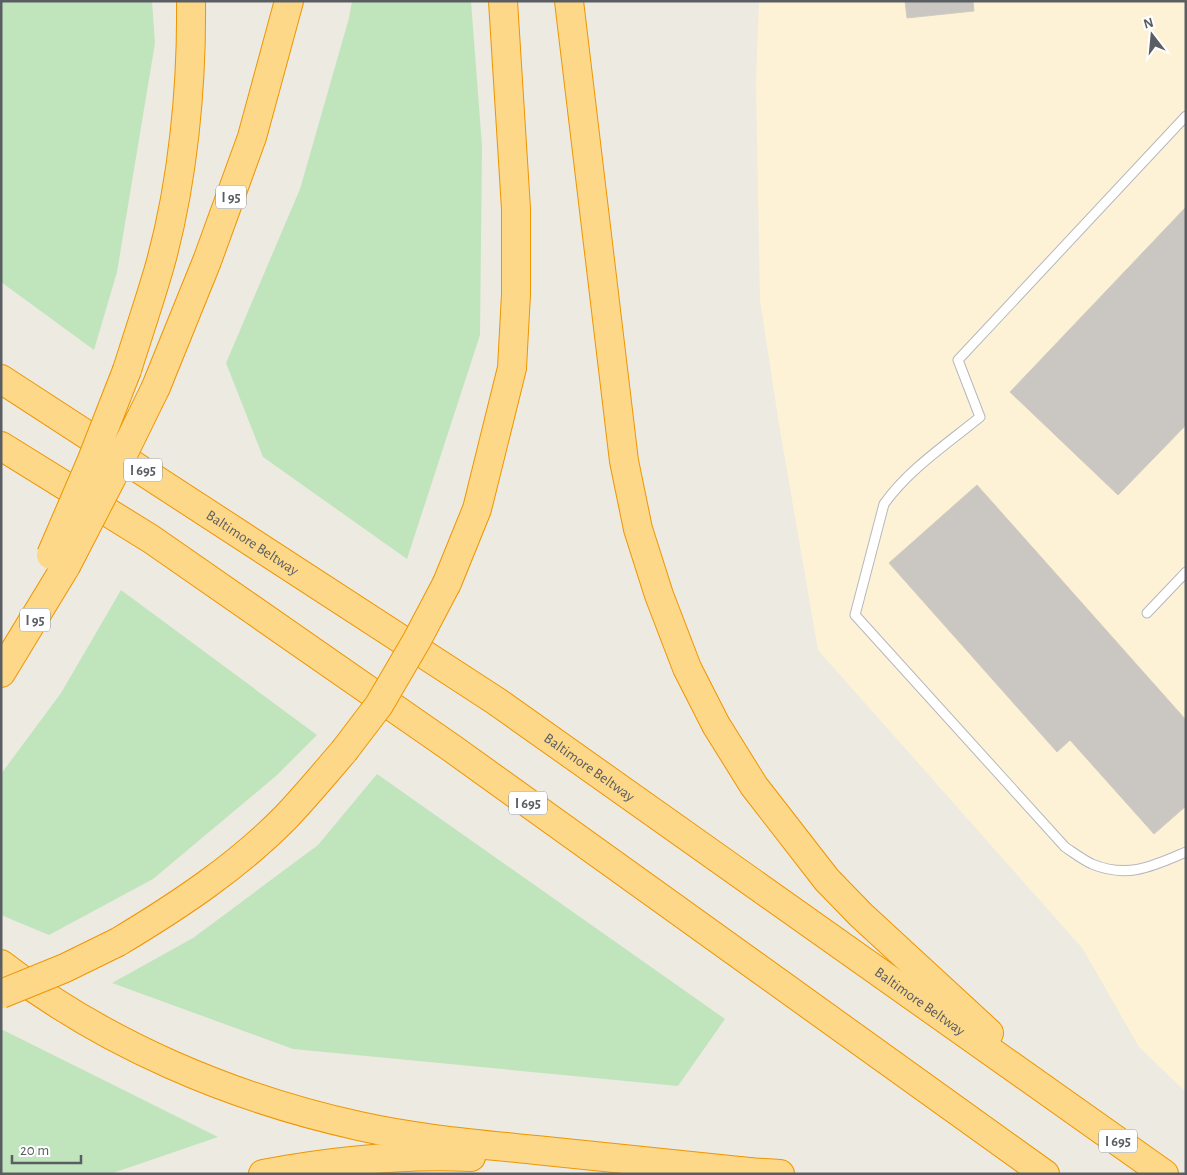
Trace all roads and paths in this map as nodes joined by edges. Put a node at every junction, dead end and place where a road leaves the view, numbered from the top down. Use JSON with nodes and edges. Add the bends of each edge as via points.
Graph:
{"nodes":[{"id":1,"x":192,"y":1,"type":"edge"},
{"id":2,"x":289,"y":1,"type":"edge"},
{"id":3,"x":503,"y":1,"type":"edge"},
{"id":4,"x":569,"y":1,"type":"edge"},
{"id":5,"x":1186,"y":116,"type":"edge"},
{"id":6,"x":1,"y":379,"type":"edge"},
{"id":7,"x":1,"y":446,"type":"edge"},
{"id":8,"x":59,"y":561,"type":"junction"},
{"id":9,"x":1186,"y":572,"type":"edge"},
{"id":10,"x":1147,"y":614,"type":"dead end"},
{"id":11,"x":1,"y":654,"type":"edge"},
{"id":12,"x":1,"y":673,"type":"edge"},
{"id":13,"x":1186,"y":852,"type":"edge"},
{"id":14,"x":1,"y":964,"type":"edge"},
{"id":15,"x":1,"y":994,"type":"edge"},
{"id":16,"x":1071,"y":1109,"type":"junction"},
{"id":17,"x":749,"y":1172,"type":"junction"},
{"id":18,"x":263,"y":1174,"type":"edge"},
{"id":19,"x":780,"y":1174,"type":"edge"},
{"id":20,"x":1045,"y":1174,"type":"edge"},
{"id":21,"x":1164,"y":1174,"type":"edge"}],
"edges":[{"from":1,"to":8,"type":"highway","bridge":true,"via":[[187,113],[160,264],[128,370],[91,462]]},
{"from":2,"to":8,"type":"highway","number":"I 95","bridge":true,"via":[[252,137],[156,387],[112,477]]},
{"from":3,"to":15,"type":"highway","bridge":true,"via":[[516,209],[512,368],[477,509],[447,583],[379,705],[286,817],[232,866],[171,910],[66,968]]},
{"from":4,"to":16,"type":"highway","via":[[624,461],[638,528],[658,595],[687,668],[716,725],[754,786],[827,880]]},
{"from":5,"to":13,"type":"lane","via":[[958,360],[980,416],[908,476],[884,504],[855,614],[1065,848],[1092,864],[1120,872],[1145,869]]},
{"from":6,"to":16,"type":"highway","name":"Baltimore Beltway","number":"I 695","via":[[496,701]]},
{"from":7,"to":20,"type":"highway","number":"I 695","via":[[151,539],[453,749]]},
{"from":8,"to":11,"type":"highway"},
{"from":8,"to":12,"type":"highway","number":"I 95"},
{"from":9,"to":10,"type":"lane"},
{"from":14,"to":17,"type":"highway","via":[[88,1021],[142,1051],[276,1105],[361,1126],[463,1142]]},
{"from":16,"to":21,"type":"highway","name":"Baltimore Beltway","number":"I 695"},
{"from":17,"to":18,"type":"highway","via":[[462,1157],[383,1157],[314,1164]]},
{"from":17,"to":19,"type":"highway"}]}
